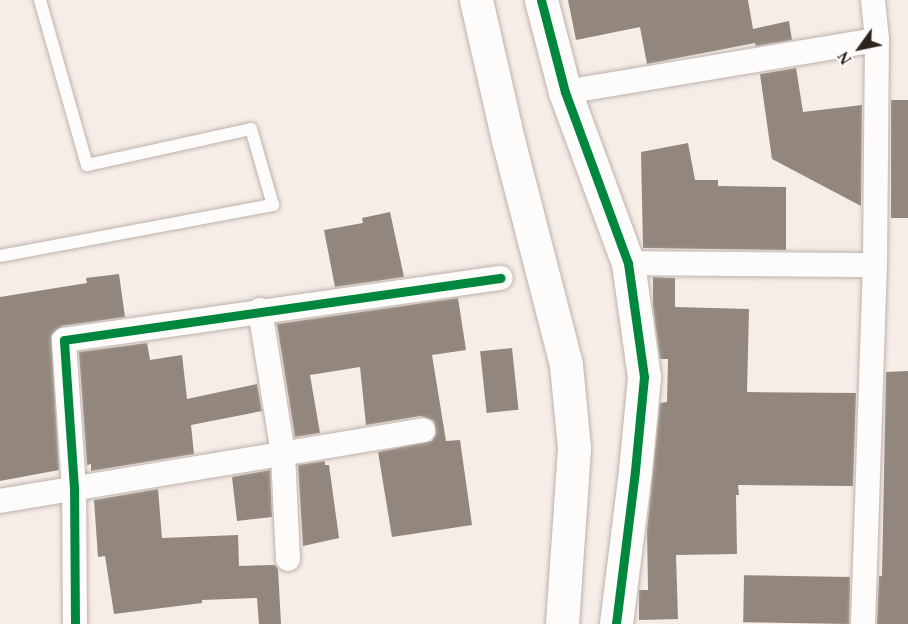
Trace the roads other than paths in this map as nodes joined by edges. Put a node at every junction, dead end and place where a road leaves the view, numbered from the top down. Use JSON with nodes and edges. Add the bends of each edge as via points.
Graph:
{"nodes":[{"id":1,"x":40,"y":0,"type":"edge"},
{"id":2,"x":476,"y":0,"type":"edge"},
{"id":3,"x":541,"y":0,"type":"edge"},
{"id":4,"x":873,"y":0,"type":"edge"},
{"id":5,"x":877,"y":40,"type":"junction"},
{"id":6,"x":565,"y":93,"type":"junction"},
{"id":7,"x":0,"y":256,"type":"edge"},
{"id":8,"x":628,"y":263,"type":"junction"},
{"id":9,"x":875,"y":265,"type":"junction"},
{"id":10,"x":501,"y":278,"type":"dead end"},
{"id":11,"x":260,"y":310,"type":"junction"},
{"id":12,"x":423,"y":430,"type":"dead end"},
{"id":13,"x":283,"y":454,"type":"junction"},
{"id":14,"x":74,"y":488,"type":"junction"},
{"id":15,"x":0,"y":501,"type":"edge"},
{"id":16,"x":288,"y":559,"type":"dead end"},
{"id":17,"x":75,"y":624,"type":"edge"},
{"id":18,"x":562,"y":624,"type":"edge"},
{"id":19,"x":616,"y":624,"type":"edge"},
{"id":20,"x":863,"y":624,"type":"edge"}],
"edges":[{"from":1,"to":7,"type":"lane","via":[[87,165],[251,129],[273,205]]},
{"from":2,"to":18,"type":"street","via":[[566,365],[574,448]]},
{"from":3,"to":6,"type":"street"},
{"from":4,"to":5,"type":"street"},
{"from":5,"to":6,"type":"street"},
{"from":5,"to":9,"type":"street"},
{"from":6,"to":8,"type":"street"},
{"from":8,"to":9,"type":"street"},
{"from":8,"to":19,"type":"street","via":[[644,377]]},
{"from":9,"to":20,"type":"street"},
{"from":10,"to":11,"type":"street"},
{"from":11,"to":13,"type":"street"},
{"from":11,"to":14,"type":"street","via":[[64,340]]},
{"from":12,"to":13,"type":"street"},
{"from":13,"to":14,"type":"street"},
{"from":13,"to":16,"type":"street"},
{"from":14,"to":15,"type":"street"},
{"from":14,"to":17,"type":"street"}]}
